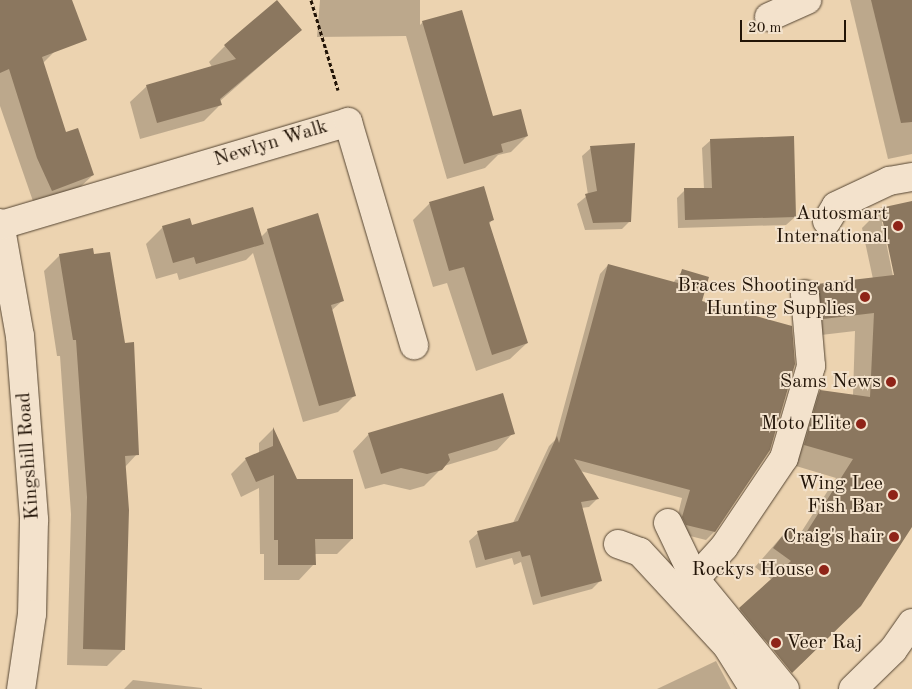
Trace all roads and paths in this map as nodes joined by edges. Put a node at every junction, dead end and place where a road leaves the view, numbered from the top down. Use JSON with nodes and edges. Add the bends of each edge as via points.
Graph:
{"nodes":[{"id":1,"x":311,"y":0,"type":"edge"},
{"id":2,"x":807,"y":0,"type":"edge"},
{"id":3,"x":769,"y":17,"type":"dead end"},
{"id":4,"x":348,"y":122,"type":"junction"},
{"id":5,"x":912,"y":177,"type":"edge"},
{"id":6,"x":827,"y":221,"type":"dead end"},
{"id":7,"x":0,"y":224,"type":"edge"},
{"id":8,"x":805,"y":294,"type":"dead end"},
{"id":9,"x":414,"y":345,"type":"dead end"},
{"id":10,"x":668,"y":523,"type":"dead end"},
{"id":11,"x":618,"y":544,"type":"dead end"},
{"id":12,"x":695,"y":579,"type":"junction"},
{"id":13,"x":912,"y":623,"type":"edge"},
{"id":14,"x":21,"y":689,"type":"edge"},
{"id":15,"x":754,"y":689,"type":"edge"},
{"id":16,"x":785,"y":689,"type":"edge"},
{"id":17,"x":853,"y":689,"type":"edge"}],
"edges":[{"from":1,"to":4,"type":"path"},
{"from":2,"to":3,"type":"street"},
{"from":4,"to":7,"type":"street","name":"Newlyn Walk"},
{"from":4,"to":9,"type":"street","name":"Newlyn Walk"},
{"from":5,"to":6,"type":"street","via":[[889,181],[836,206]]},
{"from":7,"to":14,"type":"street","name":"Kingshill Road","via":[[20,336],[34,520],[32,614]]},
{"from":8,"to":12,"type":"street","via":[[811,366],[784,458],[724,547]]},
{"from":10,"to":12,"type":"street"},
{"from":11,"to":15,"type":"street","via":[[640,552],[727,646]]},
{"from":12,"to":16,"type":"street"},
{"from":13,"to":17,"type":"street","via":[[892,650]]}]}
